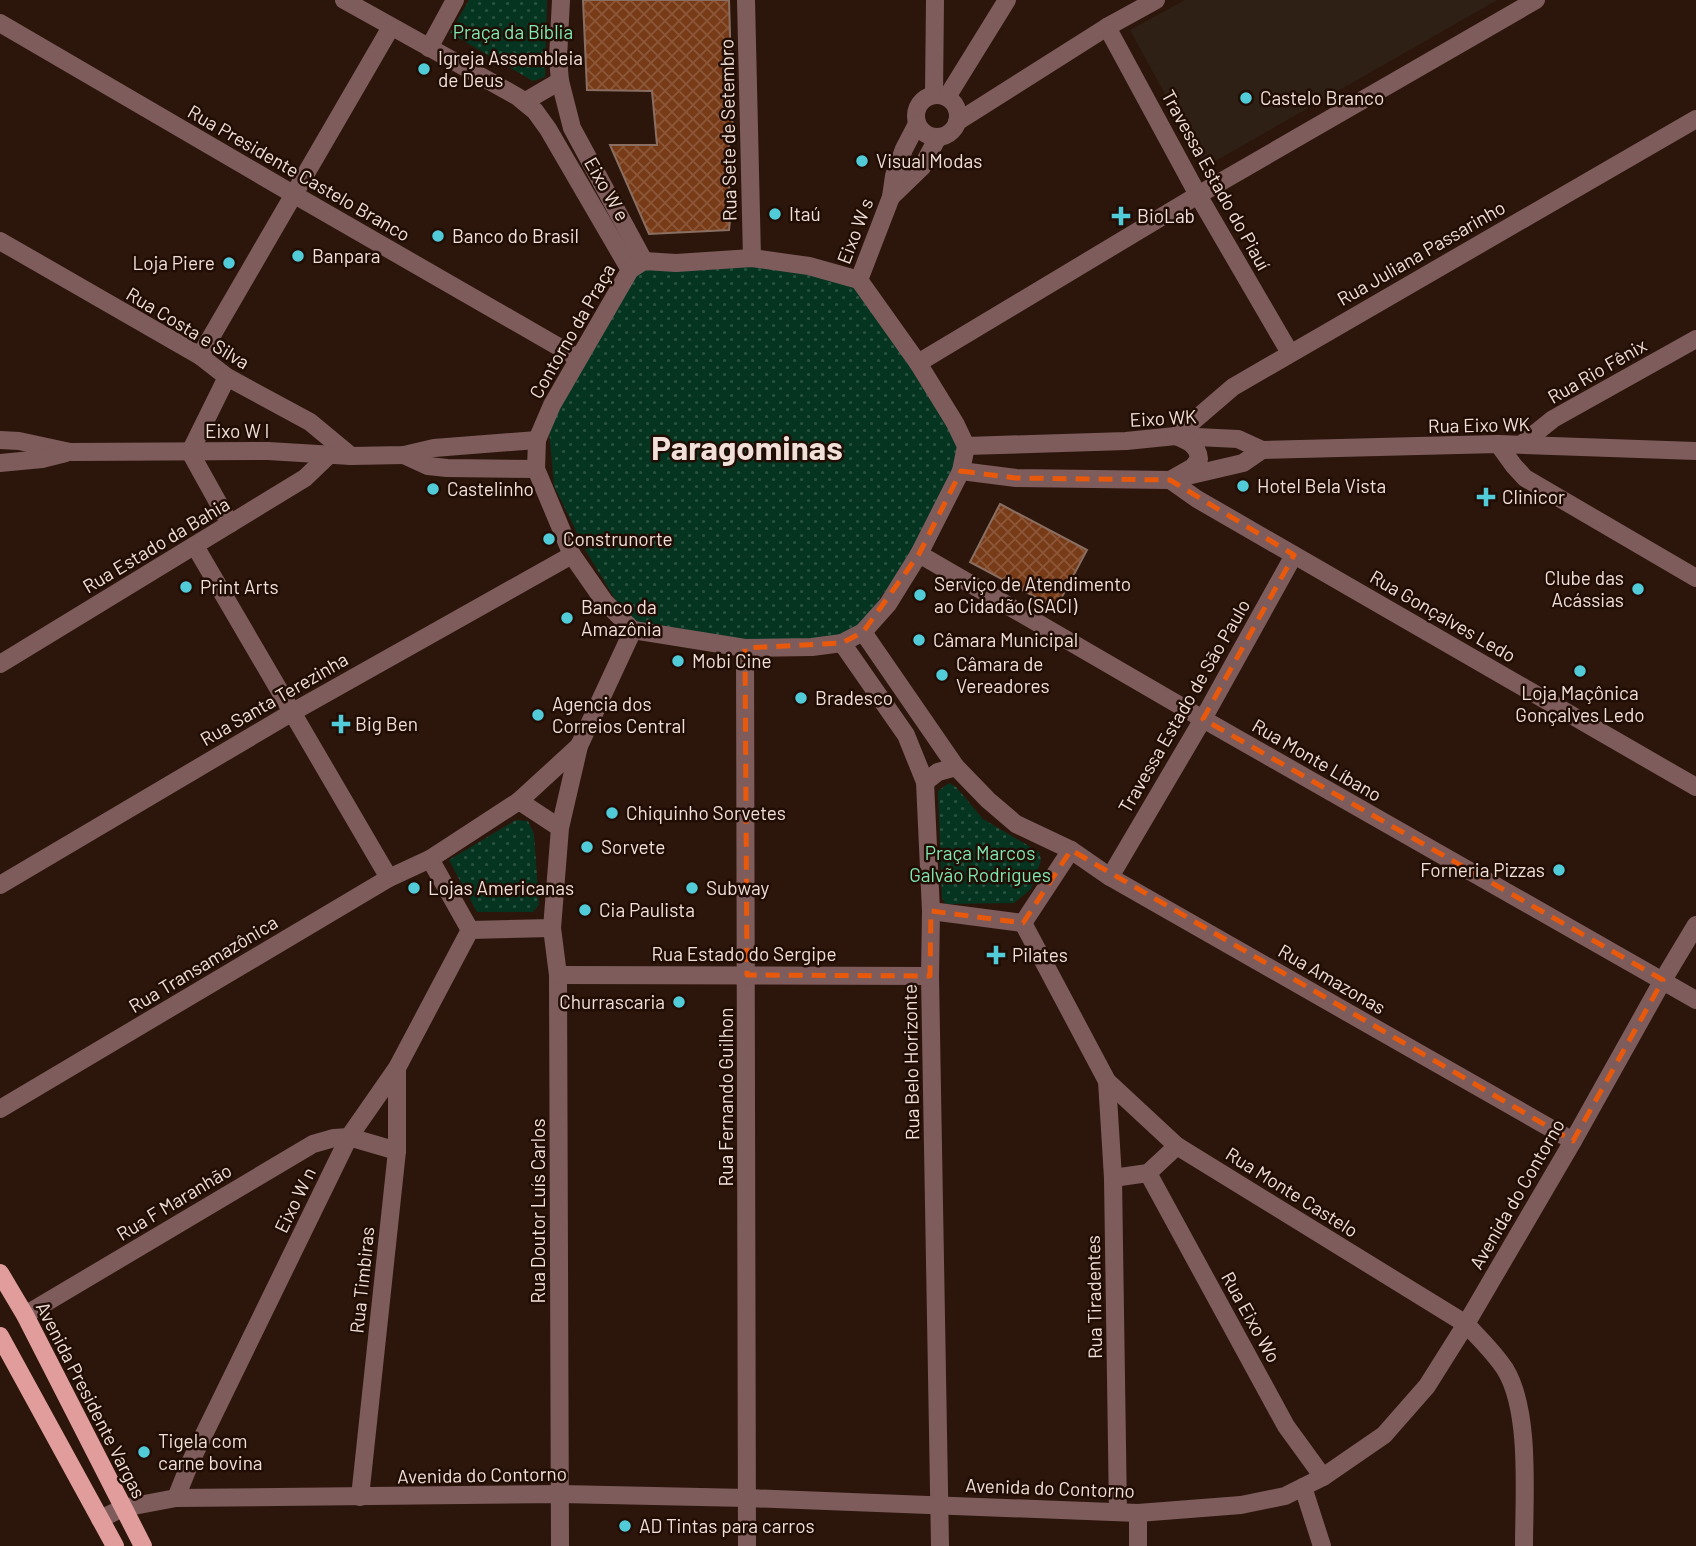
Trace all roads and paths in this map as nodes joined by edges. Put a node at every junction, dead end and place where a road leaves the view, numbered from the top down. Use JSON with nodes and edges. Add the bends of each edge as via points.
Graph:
{"nodes":[{"id":1,"x":344,"y":0,"type":"edge"},
{"id":2,"x":455,"y":0,"type":"edge"},
{"id":3,"x":561,"y":0,"type":"edge"},
{"id":4,"x":746,"y":0,"type":"edge"},
{"id":5,"x":935,"y":0,"type":"edge"},
{"id":6,"x":1007,"y":0,"type":"edge"},
{"id":7,"x":1156,"y":0,"type":"edge"},
{"id":8,"x":1536,"y":0,"type":"edge"},
{"id":9,"x":0,"y":23,"type":"edge"},
{"id":10,"x":391,"y":27,"type":"junction"},
{"id":11,"x":1107,"y":27,"type":"junction"},
{"id":12,"x":429,"y":48,"type":"junction"},
{"id":13,"x":560,"y":81,"type":"junction"},
{"id":14,"x":941,"y":96,"type":"junction"},
{"id":15,"x":524,"y":102,"type":"junction"},
{"id":16,"x":1696,"y":119,"type":"edge"},
{"id":17,"x":957,"y":122,"type":"junction"},
{"id":18,"x":917,"y":124,"type":"junction"},
{"id":19,"x":938,"y":137,"type":"junction"},
{"id":20,"x":293,"y":194,"type":"junction"},
{"id":21,"x":1198,"y":195,"type":"junction"},
{"id":22,"x":891,"y":197,"type":"junction"},
{"id":23,"x":0,"y":241,"type":"edge"},
{"id":24,"x":752,"y":258,"type":"junction"},
{"id":25,"x":637,"y":266,"type":"junction"},
{"id":26,"x":859,"y":280,"type":"junction"},
{"id":27,"x":1696,"y":339,"type":"edge"},
{"id":28,"x":1290,"y":353,"type":"junction"},
{"id":29,"x":200,"y":356,"type":"junction"},
{"id":30,"x":578,"y":358,"type":"junction"},
{"id":31,"x":918,"y":363,"type":"junction"},
{"id":32,"x":227,"y":377,"type":"junction"},
{"id":33,"x":1176,"y":436,"type":"junction"},
{"id":34,"x":0,"y":440,"type":"edge"},
{"id":35,"x":537,"y":440,"type":"junction"},
{"id":36,"x":1498,"y":444,"type":"junction"},
{"id":37,"x":1522,"y":444,"type":"junction"},
{"id":38,"x":966,"y":446,"type":"junction"},
{"id":39,"x":1262,"y":450,"type":"junction"},
{"id":40,"x":1696,"y":451,"type":"edge"},
{"id":41,"x":70,"y":452,"type":"junction"},
{"id":42,"x":190,"y":452,"type":"junction"},
{"id":43,"x":329,"y":454,"type":"junction"},
{"id":44,"x":404,"y":455,"type":"junction"},
{"id":45,"x":351,"y":456,"type":"junction"},
{"id":46,"x":0,"y":463,"type":"edge"},
{"id":47,"x":536,"y":469,"type":"junction"},
{"id":48,"x":961,"y":471,"type":"junction"},
{"id":49,"x":1170,"y":480,"type":"junction"},
{"id":50,"x":230,"y":524,"type":"junction"},
{"id":51,"x":195,"y":547,"type":"junction"},
{"id":52,"x":919,"y":554,"type":"junction"},
{"id":53,"x":572,"y":555,"type":"junction"},
{"id":54,"x":1294,"y":555,"type":"junction"},
{"id":55,"x":1696,"y":578,"type":"edge"},
{"id":56,"x":633,"y":630,"type":"junction"},
{"id":57,"x":863,"y":632,"type":"junction"},
{"id":58,"x":842,"y":643,"type":"junction"},
{"id":59,"x":746,"y":648,"type":"junction"},
{"id":60,"x":0,"y":664,"type":"edge"},
{"id":61,"x":291,"y":713,"type":"junction"},
{"id":62,"x":1203,"y":719,"type":"junction"},
{"id":63,"x":579,"y":746,"type":"junction"},
{"id":64,"x":956,"y":767,"type":"junction"},
{"id":65,"x":925,"y":782,"type":"junction"},
{"id":66,"x":1696,"y":787,"type":"edge"},
{"id":67,"x":519,"y":801,"type":"junction"},
{"id":68,"x":560,"y":828,"type":"junction"},
{"id":69,"x":1072,"y":850,"type":"junction"},
{"id":70,"x":430,"y":859,"type":"junction"},
{"id":71,"x":1110,"y":877,"type":"junction"},
{"id":72,"x":389,"y":878,"type":"junction"},
{"id":73,"x":0,"y":885,"type":"edge"},
{"id":74,"x":931,"y":911,"type":"junction"},
{"id":75,"x":1023,"y":923,"type":"junction"},
{"id":76,"x":1696,"y":925,"type":"edge"},
{"id":77,"x":552,"y":928,"type":"junction"},
{"id":78,"x":470,"y":930,"type":"junction"},
{"id":79,"x":558,"y":975,"type":"junction"},
{"id":80,"x":747,"y":975,"type":"junction"},
{"id":81,"x":930,"y":976,"type":"junction"},
{"id":82,"x":1663,"y":980,"type":"junction"},
{"id":83,"x":1696,"y":1000,"type":"edge"},
{"id":84,"x":397,"y":1068,"type":"junction"},
{"id":85,"x":1107,"y":1081,"type":"junction"},
{"id":86,"x":0,"y":1109,"type":"edge"},
{"id":87,"x":349,"y":1137,"type":"junction"},
{"id":88,"x":1573,"y":1141,"type":"junction"},
{"id":89,"x":1177,"y":1146,"type":"junction"},
{"id":90,"x":397,"y":1151,"type":"junction"},
{"id":91,"x":1148,"y":1173,"type":"junction"},
{"id":92,"x":1114,"y":1178,"type":"junction"},
{"id":93,"x":0,"y":1273,"type":"edge"},
{"id":94,"x":25,"y":1315,"type":"junction"},
{"id":95,"x":1466,"y":1324,"type":"junction"},
{"id":96,"x":0,"y":1336,"type":"edge"},
{"id":97,"x":1323,"y":1477,"type":"junction"},
{"id":98,"x":1303,"y":1487,"type":"junction"},
{"id":99,"x":561,"y":1494,"type":"junction"},
{"id":100,"x":360,"y":1497,"type":"junction"},
{"id":101,"x":176,"y":1498,"type":"junction"},
{"id":102,"x":747,"y":1498,"type":"junction"},
{"id":103,"x":939,"y":1505,"type":"junction"},
{"id":104,"x":123,"y":1508,"type":"junction"},
{"id":105,"x":1118,"y":1512,"type":"junction"},
{"id":106,"x":1138,"y":1513,"type":"junction"},
{"id":107,"x":100,"y":1519,"type":"junction"},
{"id":108,"x":115,"y":1546,"type":"edge"},
{"id":109,"x":143,"y":1546,"type":"edge"},
{"id":110,"x":560,"y":1546,"type":"edge"},
{"id":111,"x":747,"y":1546,"type":"edge"},
{"id":112,"x":940,"y":1546,"type":"edge"},
{"id":113,"x":1138,"y":1546,"type":"edge"},
{"id":114,"x":1322,"y":1546,"type":"edge"},
{"id":115,"x":1524,"y":1546,"type":"edge"}],
"edges":[{"from":1,"to":10,"type":"street","name":"Eixo W e"},
{"from":2,"to":12,"type":"street"},
{"from":3,"to":13,"type":"street","name":"Eixo W e"},
{"from":4,"to":24,"type":"street","name":"Rua Sete de Setembro"},
{"from":5,"to":14,"type":"street"},
{"from":6,"to":14,"type":"street","name":"Eixo W s"},
{"from":7,"to":11,"type":"street","name":"Eixo W s"},
{"from":8,"to":21,"type":"street"},
{"from":9,"to":20,"type":"street","name":"Rua Presidente Castelo Branco"},
{"from":10,"to":12,"type":"street","name":"Eixo W e"},
{"from":10,"to":20,"type":"street"},
{"from":11,"to":17,"type":"street","name":"Eixo W s"},
{"from":11,"to":21,"type":"street","name":"Travessa Estado do Piauí"},
{"from":12,"to":15,"type":"street","name":"Eixo W e"},
{"from":13,"to":15,"type":"street"},
{"from":13,"to":25,"type":"street","name":"Eixo W e","via":[[572,128]]},
{"from":14,"to":17,"type":"street","via":[[954,104]]},
{"from":14,"to":18,"type":"street","name":"Eixo W s","via":[[922,100],[915,111]]},
{"from":15,"to":25,"type":"street","name":"Eixo W e","via":[[548,129]]},
{"from":16,"to":28,"type":"street","name":"Rua Juliana Passarinho"},
{"from":17,"to":19,"type":"street","name":"Eixo W s","via":[[950,133]]},
{"from":18,"to":19,"type":"street","via":[[925,134]]},
{"from":18,"to":22,"type":"street","name":"Eixo W s","via":[[894,176]]},
{"from":19,"to":22,"type":"street","name":"Eixo W s","via":[[922,167]]},
{"from":20,"to":29,"type":"street"},
{"from":20,"to":30,"type":"street","name":"Rua Presidente Castelo Branco"},
{"from":21,"to":28,"type":"street","name":"Travessa Estado do Piauí"},
{"from":21,"to":31,"type":"street"},
{"from":22,"to":26,"type":"street","name":"Eixo W s"},
{"from":23,"to":29,"type":"street","name":"Rua Costa e Silva"},
{"from":24,"to":25,"type":"street","name":"Contorno da Praça"},
{"from":24,"to":26,"type":"street","name":"Contorno da Praça","via":[[809,266]]},
{"from":25,"to":30,"type":"street","name":"Contorno da Praça"},
{"from":26,"to":31,"type":"street"},
{"from":27,"to":37,"type":"street","name":"Rua Rio Fênix","via":[[1553,419]]},
{"from":28,"to":33,"type":"street","name":"Rua Juliana Passarinho","via":[[1233,387]]},
{"from":29,"to":32,"type":"street","name":"Rua Costa e Silva"},
{"from":30,"to":35,"type":"street","name":"Contorno da Praça"},
{"from":31,"to":38,"type":"street"},
{"from":32,"to":42,"type":"street"},
{"from":32,"to":45,"type":"street","name":"Rua Costa e Silva","via":[[310,422]]},
{"from":33,"to":38,"type":"street","name":"Eixo WK"},
{"from":33,"to":39,"type":"street","name":"Eixo WK","via":[[1238,439]]},
{"from":33,"to":49,"type":"street","via":[[1192,443],[1199,459]]},
{"from":34,"to":41,"type":"street","name":"Eixo W l"},
{"from":35,"to":44,"type":"street","name":"Eixo W l","via":[[434,448]]},
{"from":35,"to":47,"type":"street","name":"Contorno da Praça"},
{"from":36,"to":37,"type":"street","name":"Rua Eixo WK"},
{"from":36,"to":39,"type":"street","name":"Rua Eixo WK"},
{"from":36,"to":55,"type":"street","via":[[1525,478]]},
{"from":37,"to":40,"type":"street","name":"Rua Eixo WK"},
{"from":38,"to":48,"type":"street"},
{"from":39,"to":49,"type":"street","via":[[1242,463]]},
{"from":41,"to":42,"type":"street","name":"Eixo W l"},
{"from":41,"to":46,"type":"street","name":"Eixo W l"},
{"from":42,"to":43,"type":"street","name":"Eixo W l"},
{"from":42,"to":50,"type":"street"},
{"from":43,"to":45,"type":"street","name":"Eixo W l"},
{"from":43,"to":50,"type":"street","name":"Rua Estado da Bahia","via":[[305,478]]},
{"from":44,"to":45,"type":"street","name":"Eixo W l"},
{"from":44,"to":47,"type":"street","name":"Eixo W l","via":[[428,466]]},
{"from":47,"to":53,"type":"street","name":"Contorno da Praça"},
{"from":48,"to":49,"type":"street","via":[[1016,478]]},
{"from":48,"to":52,"type":"street"},
{"from":49,"to":54,"type":"street","name":"Rua Gonçalves Ledo"},
{"from":50,"to":51,"type":"street","name":"Rua Estado da Bahia"},
{"from":51,"to":60,"type":"street","name":"Rua Estado da Bahia"},
{"from":51,"to":61,"type":"street"},
{"from":52,"to":57,"type":"street","via":[[888,604]]},
{"from":52,"to":62,"type":"street","name":"Rua Monte Líbano"},
{"from":53,"to":56,"type":"street","name":"Contorno da Praça","via":[[604,601]]},
{"from":53,"to":61,"type":"street","name":"Rua Santa Terezinha"},
{"from":54,"to":62,"type":"street","name":"Travessa Estado de São Paulo"},
{"from":54,"to":66,"type":"street","name":"Rua Gonçalves Ledo"},
{"from":56,"to":59,"type":"street"},
{"from":56,"to":63,"type":"street"},
{"from":57,"to":58,"type":"street"},
{"from":57,"to":64,"type":"street","name":"Rua Amazonas"},
{"from":58,"to":59,"type":"street"},
{"from":58,"to":65,"type":"street","name":"Rua Belo Horizonte","via":[[905,734]]},
{"from":59,"to":80,"type":"street","name":"Rua Fernando Guilhon"},
{"from":61,"to":72,"type":"street"},
{"from":61,"to":73,"type":"street","name":"Rua Santa Terezinha"},
{"from":62,"to":71,"type":"street","name":"Travessa Estado de São Paulo"},
{"from":62,"to":82,"type":"street","name":"Rua Monte Líbano"},
{"from":63,"to":67,"type":"street","name":"Rua Transamazônica"},
{"from":63,"to":68,"type":"street","name":"Rua Doutor Luís Carlos"},
{"from":64,"to":65,"type":"street"},
{"from":64,"to":69,"type":"street","name":"Rua Amazonas","via":[[1016,824]]},
{"from":65,"to":74,"type":"street","name":"Rua Belo Horizonte"},
{"from":67,"to":68,"type":"street"},
{"from":67,"to":70,"type":"street","name":"Rua Transamazônica"},
{"from":68,"to":77,"type":"street","name":"Rua Doutor Luís Carlos"},
{"from":69,"to":71,"type":"street","name":"Rua Amazonas"},
{"from":69,"to":75,"type":"street"},
{"from":70,"to":72,"type":"street","name":"Rua Transamazônica"},
{"from":70,"to":78,"type":"street"},
{"from":71,"to":88,"type":"street","name":"Rua Amazonas"},
{"from":72,"to":86,"type":"street","name":"Rua Transamazônica"},
{"from":74,"to":75,"type":"street"},
{"from":74,"to":81,"type":"street","name":"Rua Belo Horizonte"},
{"from":75,"to":85,"type":"street"},
{"from":76,"to":82,"type":"street","name":"Avenida do Contorno"},
{"from":77,"to":78,"type":"street"},
{"from":77,"to":79,"type":"street","name":"Rua Doutor Luís Carlos"},
{"from":78,"to":84,"type":"street","name":"Eixo W n"},
{"from":79,"to":80,"type":"street","name":"Rua Estado do Sergipe"},
{"from":79,"to":99,"type":"street","name":"Rua Doutor Luís Carlos"},
{"from":80,"to":81,"type":"street","name":"Rua Estado do Sergipe"},
{"from":80,"to":102,"type":"street","name":"Rua Fernando Guilhon"},
{"from":81,"to":103,"type":"street","name":"Rua Belo Horizonte"},
{"from":82,"to":83,"type":"street","name":"Rua Monte Líbano"},
{"from":82,"to":88,"type":"street","name":"Avenida do Contorno"},
{"from":84,"to":87,"type":"street","name":"Eixo W n"},
{"from":84,"to":90,"type":"street","name":"Rua Timbiras"},
{"from":85,"to":89,"type":"street","name":"Rua Monte Castelo"},
{"from":85,"to":92,"type":"street","name":"Rua Tiradentes"},
{"from":87,"to":90,"type":"street"},
{"from":87,"to":94,"type":"street","name":"Rua F Maranhão","via":[[313,1144]]},
{"from":87,"to":101,"type":"street","name":"Eixo W n"},
{"from":88,"to":95,"type":"street","name":"Avenida do Contorno"},
{"from":89,"to":91,"type":"street"},
{"from":89,"to":95,"type":"street","name":"Rua Monte Castelo"},
{"from":90,"to":100,"type":"street","name":"Rua Timbiras"},
{"from":91,"to":92,"type":"street"},
{"from":91,"to":97,"type":"street","name":"Rua Eixo Wo","via":[[1286,1426]]},
{"from":92,"to":105,"type":"street","name":"Rua Tiradentes"},
{"from":93,"to":94,"type":"main road","name":"Avenida Presidente Vargas"},
{"from":94,"to":104,"type":"main road","name":"Avenida Presidente Vargas"},
{"from":95,"to":97,"type":"street","name":"Avenida do Contorno","via":[[1427,1386],[1384,1435]]},
{"from":95,"to":115,"type":"street","name":"Rua Monte Castelo","via":[[1507,1371],[1516,1395],[1524,1433]]},
{"from":96,"to":107,"type":"main road"},
{"from":97,"to":98,"type":"street","name":"Avenida do Contorno"},
{"from":98,"to":106,"type":"street","name":"Avenida do Contorno","via":[[1284,1496],[1241,1504]]},
{"from":98,"to":114,"type":"street"},
{"from":99,"to":100,"type":"street","name":"Avenida do Contorno"},
{"from":99,"to":102,"type":"street","name":"Avenida do Contorno"},
{"from":99,"to":110,"type":"street","name":"Rua Doutor Luís Carlos"},
{"from":100,"to":101,"type":"street","name":"Avenida do Contorno"},
{"from":101,"to":104,"type":"street","name":"Avenida do Contorno"},
{"from":102,"to":103,"type":"street","name":"Avenida do Contorno"},
{"from":102,"to":111,"type":"street","name":"Rua Fernando Guilhon"},
{"from":103,"to":105,"type":"street","name":"Avenida do Contorno"},
{"from":103,"to":112,"type":"street","name":"Rua Belo Horizonte"},
{"from":104,"to":107,"type":"street","name":"Avenida do Contorno"},
{"from":104,"to":109,"type":"main road","name":"Avenida Presidente Vargas"},
{"from":105,"to":106,"type":"street","name":"Avenida do Contorno"},
{"from":106,"to":113,"type":"street"},
{"from":107,"to":108,"type":"main road"}]}
